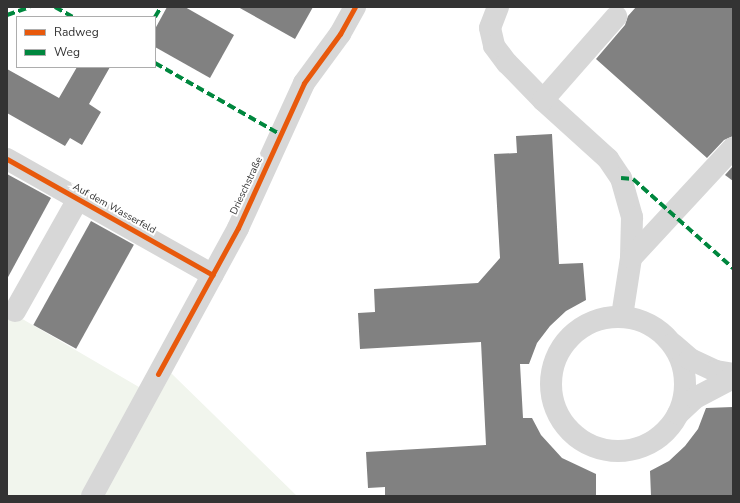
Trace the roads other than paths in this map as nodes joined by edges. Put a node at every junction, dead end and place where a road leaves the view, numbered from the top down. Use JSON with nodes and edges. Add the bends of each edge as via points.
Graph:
{"nodes":[{"id":1,"x":355,"y":7,"type":"edge"},
{"id":2,"x":498,"y":7,"type":"edge"},
{"id":3,"x":616,"y":17,"type":"dead end"},
{"id":4,"x":543,"y":100,"type":"junction"},
{"id":5,"x":733,"y":148,"type":"edge"},
{"id":6,"x":7,"y":159,"type":"edge"},
{"id":7,"x":78,"y":199,"type":"junction"},
{"id":8,"x":632,"y":258,"type":"junction"},
{"id":9,"x":213,"y":275,"type":"junction"},
{"id":10,"x":15,"y":311,"type":"dead end"},
{"id":11,"x":622,"y":316,"type":"junction"},
{"id":12,"x":668,"y":340,"type":"junction"},
{"id":13,"x":733,"y":374,"type":"edge"},
{"id":14,"x":733,"y":378,"type":"edge"},
{"id":15,"x":678,"y":414,"type":"junction"},
{"id":16,"x":92,"y":496,"type":"edge"}],
"edges":[{"from":1,"to":9,"type":"street","name":"Drieschstraße","via":[[340,34],[304,84],[238,228]]},
{"from":2,"to":4,"type":"street","via":[[490,28],[494,46],[507,64]]},
{"from":3,"to":4,"type":"street"},
{"from":4,"to":8,"type":"street","via":[[608,159],[621,178],[632,217]]},
{"from":5,"to":8,"type":"street"},
{"from":6,"to":7,"type":"street","name":"Auf dem Wasserfeld"},
{"from":7,"to":9,"type":"street","name":"Auf dem Wasserfeld"},
{"from":7,"to":10,"type":"street"},
{"from":8,"to":11,"type":"street"},
{"from":9,"to":16,"type":"street","name":"Drieschstraße"},
{"from":11,"to":12,"type":"street","via":[[640,320],[655,328]]},
{"from":11,"to":15,"type":"street","via":[[600,319],[580,328],[564,343],[554,363],[550,385],[554,407],[566,426],[582,441],[603,450],[625,451],[646,445],[665,432]]},
{"from":12,"to":13,"type":"street","via":[[690,359],[716,371]]},
{"from":12,"to":15,"type":"street","via":[[679,356],[685,375],[684,395]]},
{"from":14,"to":15,"type":"street","via":[[701,394]]}]}
